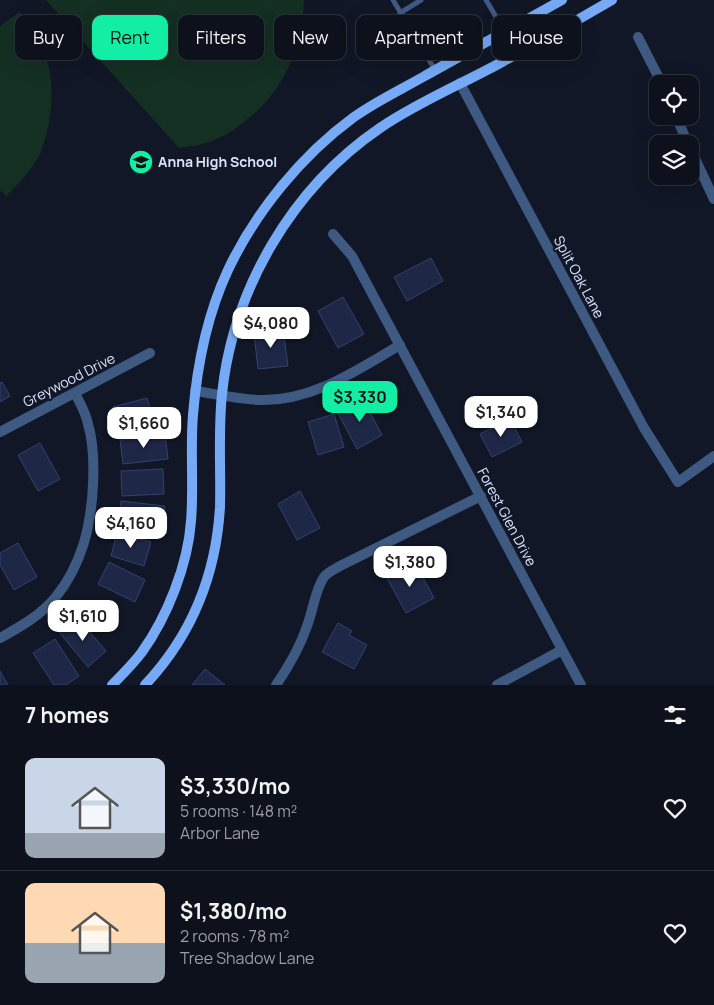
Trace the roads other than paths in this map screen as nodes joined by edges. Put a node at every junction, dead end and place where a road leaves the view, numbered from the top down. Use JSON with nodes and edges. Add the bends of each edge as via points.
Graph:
{"nodes":[{"id":1,"x":393,"y":0,"type":"edge"},
{"id":2,"x":421,"y":0,"type":"edge"},
{"id":3,"x":486,"y":0,"type":"edge"},
{"id":4,"x":562,"y":0,"type":"edge"},
{"id":5,"x":612,"y":0,"type":"edge"},
{"id":6,"x":400,"y":13,"type":"junction"},
{"id":7,"x":495,"y":15,"type":"edge"},
{"id":8,"x":535,"y":15,"type":"edge"},
{"id":9,"x":638,"y":37,"type":"dead end"},
{"id":10,"x":492,"y":39,"type":"edge"},
{"id":11,"x":435,"y":70,"type":"junction"},
{"id":12,"x":657,"y":75,"type":"edge"},
{"id":13,"x":460,"y":83,"type":"junction"},
{"id":14,"x":699,"y":167,"type":"edge"},
{"id":15,"x":714,"y":199,"type":"edge"},
{"id":16,"x":333,"y":234,"type":"dead end"},
{"id":17,"x":400,"y":345,"type":"junction"},
{"id":18,"x":150,"y":354,"type":"dead end"},
{"id":19,"x":195,"y":391,"type":"junction"},
{"id":20,"x":75,"y":393,"type":"junction"},
{"id":21,"x":222,"y":395,"type":"junction"},
{"id":22,"x":0,"y":432,"type":"edge"},
{"id":23,"x":714,"y":456,"type":"edge"},
{"id":24,"x":481,"y":496,"type":"junction"},
{"id":25,"x":0,"y":638,"type":"edge"},
{"id":26,"x":562,"y":650,"type":"junction"},
{"id":27,"x":112,"y":685,"type":"edge"},
{"id":28,"x":145,"y":685,"type":"edge"},
{"id":29,"x":276,"y":685,"type":"edge"},
{"id":30,"x":497,"y":685,"type":"edge"},
{"id":31,"x":581,"y":685,"type":"edge"}],
"edges":[{"from":1,"to":6,"type":"lane"},
{"from":2,"to":6,"type":"lane"},
{"from":3,"to":7,"type":"lane"},
{"from":4,"to":8,"type":"street"},
{"from":5,"to":13,"type":"street"},
{"from":6,"to":11,"type":"lane"},
{"from":9,"to":12,"type":"street"},
{"from":10,"to":11,"type":"street"},
{"from":11,"to":19,"type":"street","via":[[355,117],[333,134],[297,168],[272,198],[225,278],[208,324]]},
{"from":13,"to":21,"type":"street","via":[[380,128],[348,153],[304,198],[266,254],[248,291],[226,366]]},
{"from":13,"to":23,"type":"street","name":"Split Oak Lane","via":[[644,428],[678,482]]},
{"from":14,"to":15,"type":"street"},
{"from":16,"to":17,"type":"street","name":"Forest Glen Drive","via":[[352,256]]},
{"from":17,"to":21,"type":"street","via":[[344,377],[304,394],[259,400]]},
{"from":17,"to":24,"type":"street","name":"Forest Glen Drive"},
{"from":18,"to":20,"type":"street","name":"Greywood Drive"},
{"from":19,"to":21,"type":"street"},
{"from":19,"to":27,"type":"street","via":[[191,524],[180,576],[142,652]]},
{"from":20,"to":22,"type":"street","name":"Greywood Drive"},
{"from":20,"to":25,"type":"street","via":[[88,423],[93,450],[92,504],[84,547],[76,567],[55,598]]},
{"from":21,"to":28,"type":"street","via":[[220,506],[208,578],[196,611],[180,639]]},
{"from":24,"to":26,"type":"street","name":"Forest Glen Drive"},
{"from":24,"to":29,"type":"street","via":[[326,575],[301,643]]},
{"from":26,"to":30,"type":"street"},
{"from":26,"to":31,"type":"street","name":"Forest Glen Drive"}]}
